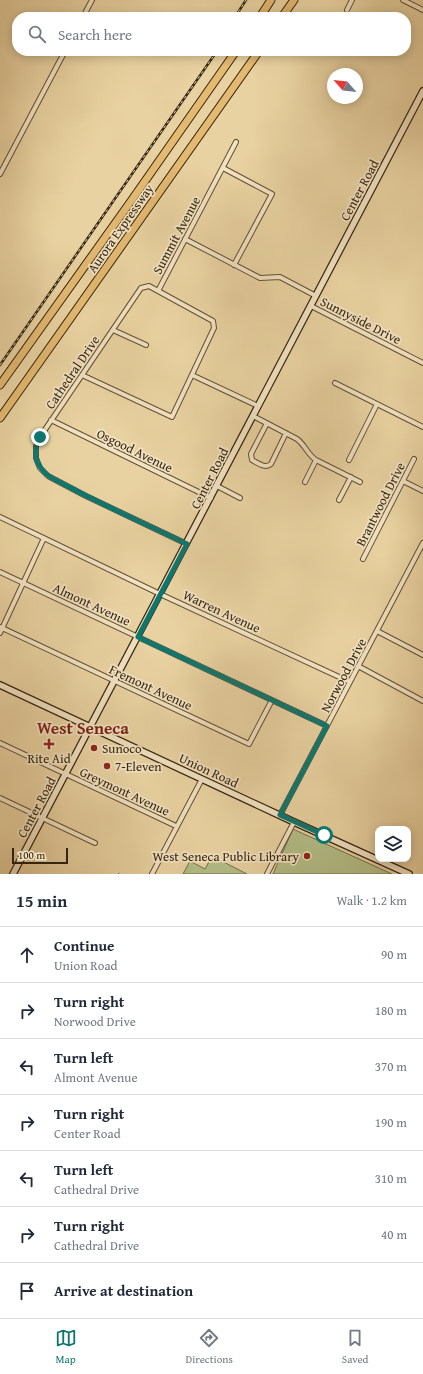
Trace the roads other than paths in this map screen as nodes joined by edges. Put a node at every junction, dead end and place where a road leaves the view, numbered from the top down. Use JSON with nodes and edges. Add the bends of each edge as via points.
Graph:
{"nodes":[{"id":1,"x":92,"y":0,"type":"edge"},
{"id":2,"x":271,"y":0,"type":"edge"},
{"id":3,"x":294,"y":0,"type":"edge"},
{"id":4,"x":352,"y":0,"type":"edge"},
{"id":5,"x":403,"y":0,"type":"edge"},
{"id":6,"x":347,"y":10,"type":"dead end"},
{"id":7,"x":423,"y":10,"type":"edge"},
{"id":8,"x":86,"y":12,"type":"edge"},
{"id":9,"x":263,"y":12,"type":"edge"},
{"id":10,"x":286,"y":12,"type":"edge"},
{"id":11,"x":62,"y":56,"type":"edge"},
{"id":12,"x":233,"y":56,"type":"edge"},
{"id":13,"x":255,"y":56,"type":"edge"},
{"id":14,"x":423,"y":91,"type":"edge"},
{"id":15,"x":236,"y":142,"type":"dead end"},
{"id":16,"x":223,"y":168,"type":"junction"},
{"id":17,"x":0,"y":174,"type":"edge"},
{"id":18,"x":185,"y":239,"type":"junction"},
{"id":19,"x":234,"y":264,"type":"junction"},
{"id":20,"x":158,"y":291,"type":"junction"},
{"id":21,"x":316,"y":296,"type":"junction"},
{"id":22,"x":311,"y":306,"type":"junction"},
{"id":23,"x":113,"y":330,"type":"junction"},
{"id":24,"x":146,"y":345,"type":"dead end"},
{"id":25,"x":423,"y":363,"type":"edge"},
{"id":26,"x":82,"y":375,"type":"junction"},
{"id":27,"x":192,"y":375,"type":"junction"},
{"id":28,"x":335,"y":383,"type":"dead end"},
{"id":29,"x":0,"y":385,"type":"edge"},
{"id":30,"x":377,"y":404,"type":"junction"},
{"id":31,"x":258,"y":406,"type":"junction"},
{"id":32,"x":253,"y":416,"type":"junction"},
{"id":33,"x":0,"y":418,"type":"edge"},
{"id":34,"x":51,"y":420,"type":"junction"},
{"id":35,"x":267,"y":423,"type":"junction"},
{"id":36,"x":423,"y":427,"type":"edge"},
{"id":37,"x":286,"y":433,"type":"junction"},
{"id":38,"x":414,"y":459,"type":"dead end"},
{"id":39,"x":316,"y":460,"type":"junction"},
{"id":40,"x":348,"y":460,"type":"dead end"},
{"id":41,"x":350,"y":477,"type":"junction"},
{"id":42,"x":403,"y":481,"type":"junction"},
{"id":43,"x":305,"y":482,"type":"dead end"},
{"id":44,"x":360,"y":482,"type":"dead end"},
{"id":45,"x":216,"y":486,"type":"junction"},
{"id":46,"x":423,"y":491,"type":"edge"},
{"id":47,"x":211,"y":498,"type":"junction"},
{"id":48,"x":240,"y":498,"type":"dead end"},
{"id":49,"x":339,"y":500,"type":"dead end"},
{"id":50,"x":0,"y":517,"type":"edge"},
{"id":51,"x":44,"y":538,"type":"junction"},
{"id":52,"x":423,"y":543,"type":"edge"},
{"id":53,"x":187,"y":544,"type":"junction"},
{"id":54,"x":363,"y":558,"type":"dead end"},
{"id":55,"x":0,"y":572,"type":"edge"},
{"id":56,"x":23,"y":583,"type":"junction"},
{"id":57,"x":160,"y":594,"type":"junction"},
{"id":58,"x":1,"y":627,"type":"edge"},
{"id":59,"x":377,"y":631,"type":"junction"},
{"id":60,"x":0,"y":633,"type":"edge"},
{"id":61,"x":138,"y":637,"type":"junction"},
{"id":62,"x":423,"y":656,"type":"edge"},
{"id":63,"x":358,"y":666,"type":"junction"},
{"id":64,"x":114,"y":681,"type":"junction"},
{"id":65,"x":350,"y":682,"type":"junction"},
{"id":66,"x":0,"y":685,"type":"edge"},
{"id":67,"x":272,"y":700,"type":"junction"},
{"id":68,"x":423,"y":701,"type":"edge"},
{"id":69,"x":327,"y":726,"type":"junction"},
{"id":70,"x":90,"y":727,"type":"junction"},
{"id":71,"x":0,"y":744,"type":"edge"},
{"id":72,"x":66,"y":774,"type":"junction"},
{"id":73,"x":202,"y":779,"type":"junction"},
{"id":74,"x":0,"y":798,"type":"edge"},
{"id":75,"x":280,"y":815,"type":"junction"},
{"id":76,"x":42,"y":818,"type":"junction"},
{"id":77,"x":294,"y":822,"type":"junction"},
{"id":78,"x":176,"y":826,"type":"junction"},
{"id":79,"x":96,"y":843,"type":"dead end"},
{"id":80,"x":13,"y":874,"type":"edge"},
{"id":81,"x":152,"y":874,"type":"edge"},
{"id":82,"x":267,"y":874,"type":"edge"},
{"id":83,"x":409,"y":874,"type":"edge"}],
"edges":[{"from":1,"to":8,"type":"street"},
{"from":2,"to":9,"type":"highway"},
{"from":3,"to":10,"type":"highway"},
{"from":4,"to":6,"type":"street"},
{"from":5,"to":7,"type":"street"},
{"from":11,"to":17,"type":"street"},
{"from":12,"to":29,"type":"highway","name":"Aurora Expressway"},
{"from":13,"to":33,"type":"highway","name":"Aurora Expressway"},
{"from":14,"to":21,"type":"main road","name":"Center Road"},
{"from":15,"to":16,"type":"street","name":"Summit Avenue"},
{"from":16,"to":18,"type":"street","name":"Summit Avenue"},
{"from":16,"to":19,"type":"street","via":[[272,194]]},
{"from":18,"to":19,"type":"street"},
{"from":18,"to":20,"type":"street","name":"Summit Avenue"},
{"from":19,"to":21,"type":"street","via":[[260,278],[280,277]]},
{"from":20,"to":23,"type":"street","name":"Cathedral Drive","via":[[149,286],[141,288]]},
{"from":20,"to":27,"type":"street","name":"Summit Avenue","via":[[213,321],[214,328]]},
{"from":21,"to":22,"type":"main road","name":"Center Road"},
{"from":22,"to":25,"type":"street","name":"Sunnyside Drive"},
{"from":22,"to":31,"type":"main road","name":"Center Road"},
{"from":23,"to":24,"type":"street"},
{"from":23,"to":26,"type":"street","name":"Cathedral Drive"},
{"from":26,"to":27,"type":"street","name":"Summit Avenue","via":[[172,417]]},
{"from":26,"to":34,"type":"street","name":"Cathedral Drive"},
{"from":27,"to":31,"type":"street"},
{"from":28,"to":30,"type":"street"},
{"from":30,"to":36,"type":"street"},
{"from":30,"to":40,"type":"street"},
{"from":31,"to":32,"type":"main road","name":"Center Road"},
{"from":32,"to":35,"type":"street"},
{"from":32,"to":45,"type":"main road","name":"Center Road"},
{"from":34,"to":47,"type":"street","name":"Osgood Avenue"},
{"from":34,"to":53,"type":"street","name":"Cathedral Drive","via":[[36,446],[36,458],[40,468],[48,476]]},
{"from":35,"to":37,"type":"street"},
{"from":35,"to":37,"type":"street","via":[[251,457],[265,467],[270,464]]},
{"from":37,"to":39,"type":"street","via":[[302,443]]},
{"from":38,"to":42,"type":"street","name":"Brantwood Drive"},
{"from":39,"to":41,"type":"street"},
{"from":39,"to":43,"type":"street"},
{"from":41,"to":44,"type":"street"},
{"from":41,"to":49,"type":"street"},
{"from":42,"to":46,"type":"street"},
{"from":42,"to":54,"type":"street","name":"Brantwood Drive"},
{"from":45,"to":47,"type":"main road","name":"Center Road"},
{"from":45,"to":48,"type":"street"},
{"from":47,"to":53,"type":"main road","name":"Center Road"},
{"from":50,"to":51,"type":"street","name":"Warren Avenue"},
{"from":51,"to":56,"type":"street"},
{"from":51,"to":57,"type":"street","name":"Warren Avenue"},
{"from":52,"to":59,"type":"street","name":"Norwood Drive"},
{"from":53,"to":57,"type":"main road","name":"Center Road"},
{"from":55,"to":56,"type":"street","name":"Almont Avenue"},
{"from":56,"to":58,"type":"street"},
{"from":56,"to":61,"type":"street","name":"Almont Avenue"},
{"from":57,"to":61,"type":"main road","name":"Center Road"},
{"from":57,"to":65,"type":"street","name":"Warren Avenue"},
{"from":58,"to":60,"type":"street"},
{"from":58,"to":64,"type":"street","name":"Fremont Avenue"},
{"from":59,"to":62,"type":"street"},
{"from":59,"to":63,"type":"street","name":"Norwood Drive"},
{"from":61,"to":64,"type":"main road","name":"Center Road"},
{"from":61,"to":67,"type":"street","name":"Almont Avenue"},
{"from":63,"to":65,"type":"street","name":"Norwood Drive"},
{"from":63,"to":68,"type":"street"},
{"from":64,"to":67,"type":"street","name":"Fremont Avenue","via":[[249,744]]},
{"from":64,"to":70,"type":"main road","name":"Center Road"},
{"from":65,"to":69,"type":"street","name":"Norwood Drive"},
{"from":66,"to":70,"type":"main road","name":"Union Road"},
{"from":67,"to":69,"type":"street","name":"Almont Avenue"},
{"from":69,"to":75,"type":"street","name":"Norwood Drive"},
{"from":70,"to":72,"type":"main road","name":"Center Road"},
{"from":70,"to":73,"type":"main road","name":"Union Road"},
{"from":71,"to":72,"type":"street","name":"Greymont Avenue"},
{"from":72,"to":76,"type":"main road","name":"Center Road"},
{"from":72,"to":78,"type":"street","name":"Greymont Avenue"},
{"from":73,"to":75,"type":"main road","name":"Union Road"},
{"from":73,"to":78,"type":"street"},
{"from":74,"to":76,"type":"street"},
{"from":75,"to":77,"type":"main road","name":"Union Road"},
{"from":76,"to":79,"type":"street"},
{"from":76,"to":80,"type":"main road","name":"Center Road"},
{"from":77,"to":82,"type":"street"},
{"from":77,"to":83,"type":"main road","name":"Union Road"},
{"from":78,"to":81,"type":"street"}]}
